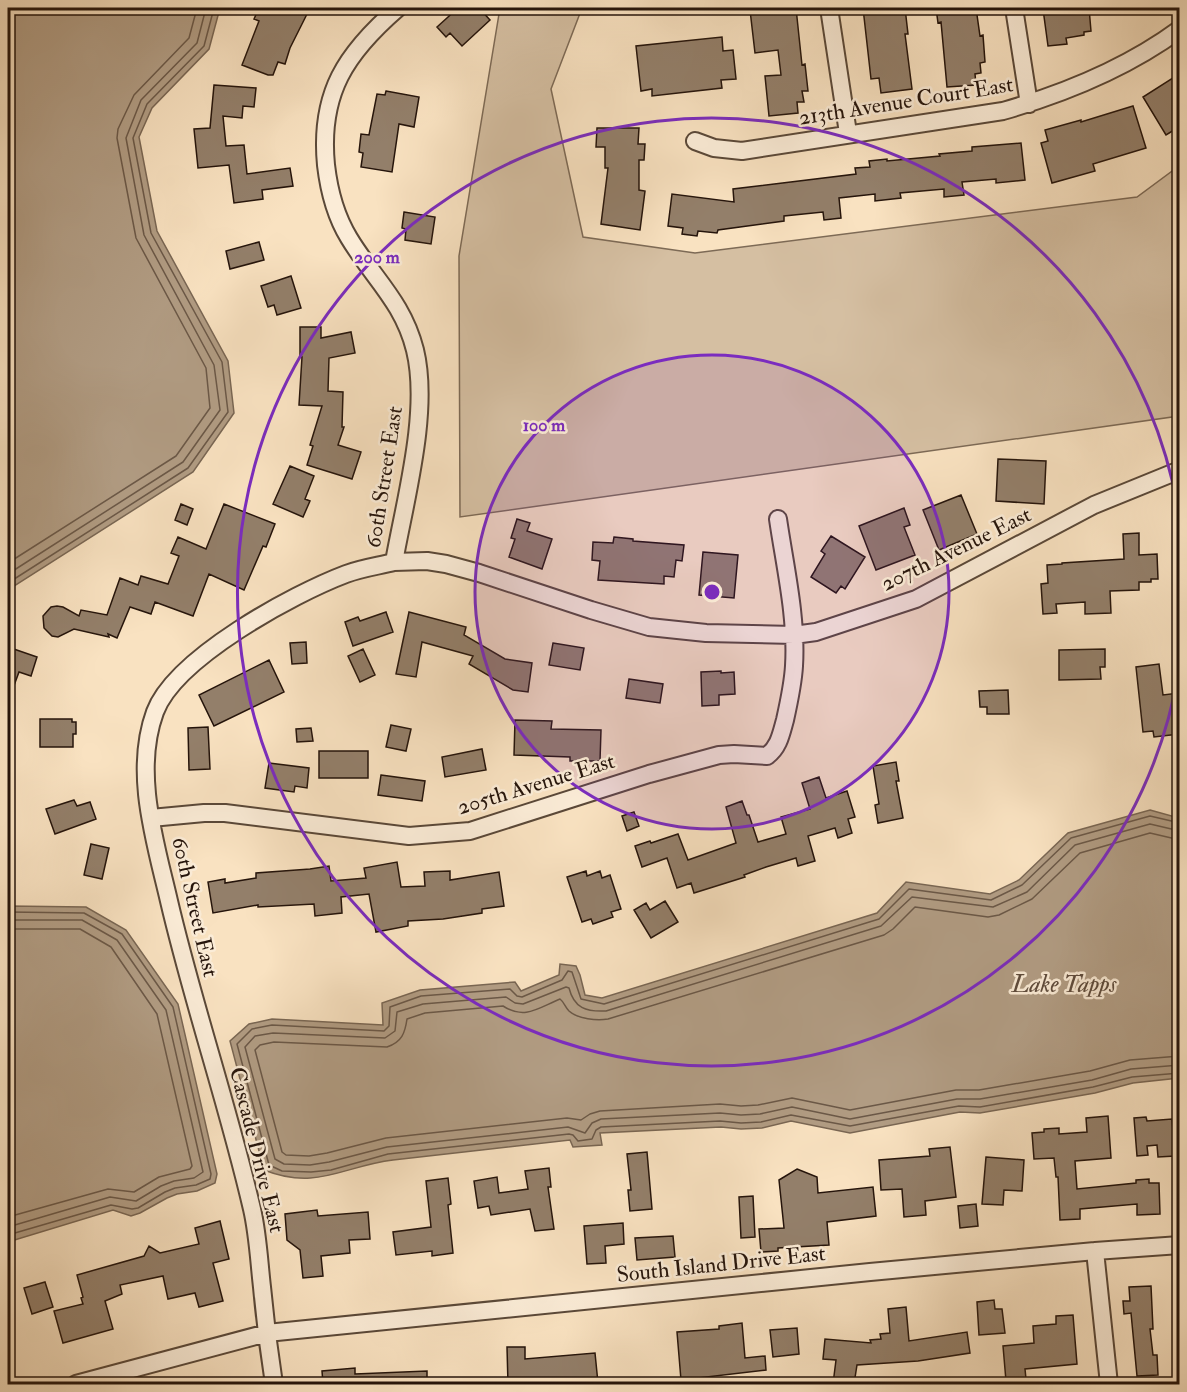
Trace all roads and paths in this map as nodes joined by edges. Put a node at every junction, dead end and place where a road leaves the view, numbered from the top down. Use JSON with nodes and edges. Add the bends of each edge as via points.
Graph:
{"nodes":[{"id":1,"x":399,"y":8,"type":"edge"},
{"id":2,"x":829,"y":8,"type":"edge"},
{"id":3,"x":1014,"y":8,"type":"edge"},
{"id":4,"x":1179,"y":29,"type":"edge"},
{"id":5,"x":1029,"y":104,"type":"junction"},
{"id":6,"x":848,"y":133,"type":"junction"},
{"id":7,"x":695,"y":141,"type":"dead end"},
{"id":8,"x":1179,"y":470,"type":"edge"},
{"id":9,"x":778,"y":519,"type":"dead end"},
{"id":10,"x":394,"y":562,"type":"junction"},
{"id":11,"x":794,"y":635,"type":"junction"},
{"id":12,"x":151,"y":818,"type":"junction"},
{"id":13,"x":195,"y":1000,"type":"joint"},
{"id":14,"x":1179,"y":1245,"type":"edge"},
{"id":15,"x":1095,"y":1251,"type":"junction"},
{"id":16,"x":267,"y":1333,"type":"junction"},
{"id":17,"x":76,"y":1384,"type":"edge"},
{"id":18,"x":274,"y":1384,"type":"edge"},
{"id":19,"x":1109,"y":1384,"type":"edge"}],
"edges":[{"from":1,"to":10,"type":"street","name":"60th Street East","via":[[378,25],[345,66],[330,99],[325,135],[332,204],[348,237],[388,290],[408,326],[418,368],[420,412]]},
{"from":2,"to":6,"type":"street"},
{"from":3,"to":5,"type":"street"},
{"from":4,"to":5,"type":"street","name":"213th Avenue Court East","via":[[1105,74]]},
{"from":5,"to":6,"type":"street","name":"213th Avenue Court East"},
{"from":6,"to":7,"type":"street","name":"213th Avenue Court East","via":[[742,151]]},
{"from":8,"to":11,"type":"street","name":"207th Avenue East","via":[[1094,505],[916,599],[816,632]]},
{"from":9,"to":11,"type":"street","name":"205th Avenue East"},
{"from":10,"to":11,"type":"street","name":"207th Avenue East","via":[[446,564],[649,627]]},
{"from":10,"to":12,"type":"street","name":"60th Street East","via":[[349,573],[292,598],[239,630],[174,681],[156,709],[149,731],[146,788]]},
{"from":11,"to":12,"type":"street","name":"205th Avenue East","via":[[790,697],[779,743],[767,756],[719,755],[470,831],[409,836],[225,813]]},
{"from":12,"to":13,"type":"street","name":"60th Street East"},
{"from":13,"to":16,"type":"street","name":"Cascade Drive East","via":[[252,1211]]},
{"from":14,"to":15,"type":"street","name":"South Island Drive East"},
{"from":15,"to":16,"type":"street","name":"South Island Drive East"},
{"from":15,"to":19,"type":"street"},
{"from":16,"to":17,"type":"street","name":"South Island Drive East"},
{"from":16,"to":18,"type":"street","name":"Cascade Drive East"}]}
